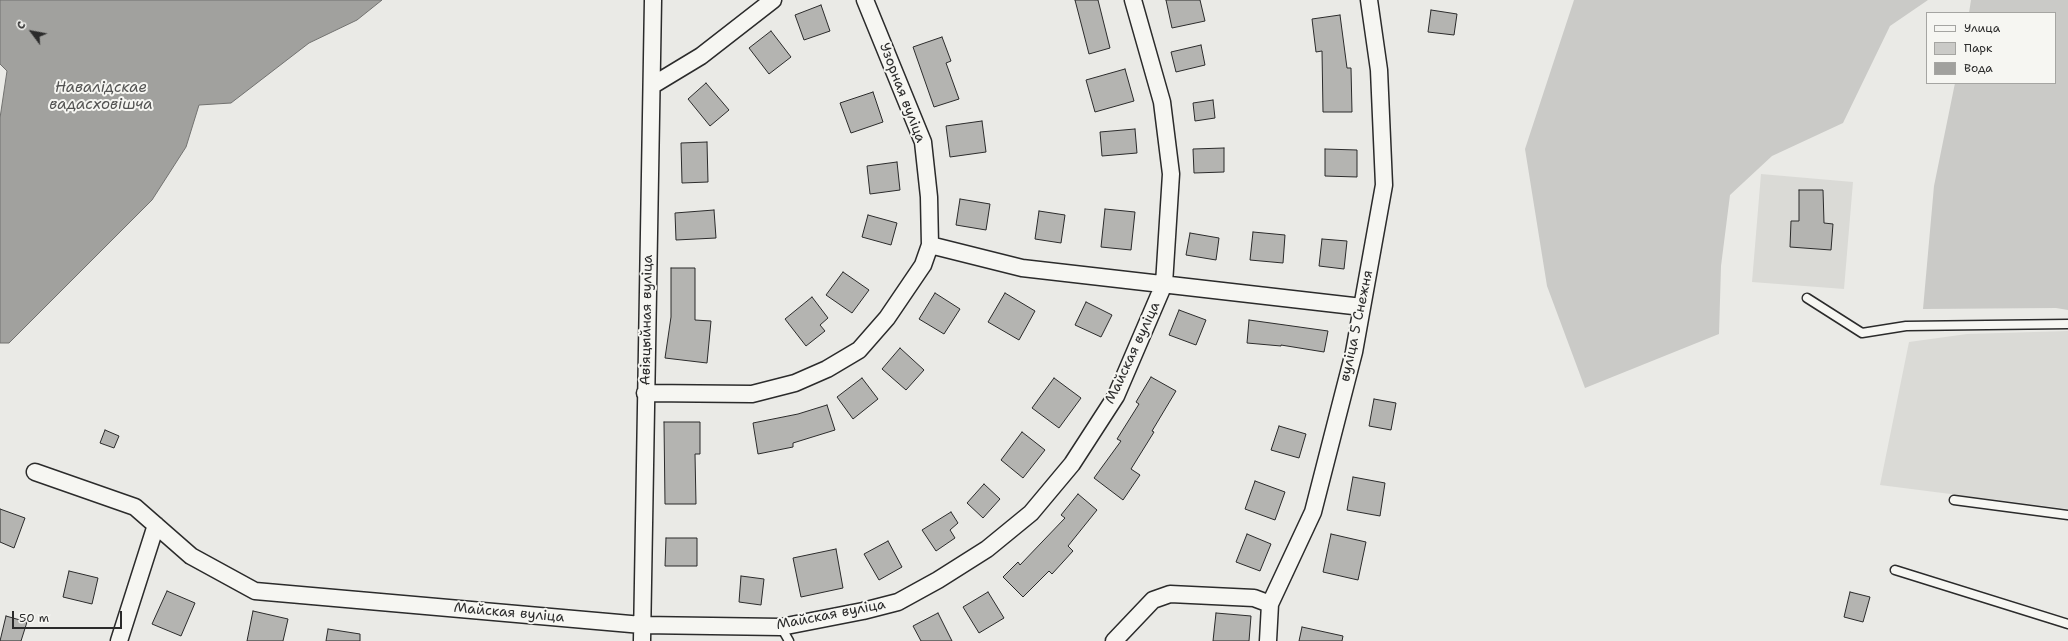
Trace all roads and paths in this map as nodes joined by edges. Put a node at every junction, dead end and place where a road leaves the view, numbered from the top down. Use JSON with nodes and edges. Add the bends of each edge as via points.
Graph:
{"nodes":[{"id":1,"x":653,"y":0,"type":"edge"},
{"id":2,"x":773,"y":0,"type":"edge"},
{"id":3,"x":865,"y":0,"type":"edge"},
{"id":4,"x":1133,"y":0,"type":"edge"},
{"id":5,"x":1369,"y":0,"type":"edge"},
{"id":6,"x":653,"y":85,"type":"junction"},
{"id":7,"x":930,"y":245,"type":"junction"},
{"id":8,"x":1164,"y":284,"type":"junction"},
{"id":9,"x":1807,"y":298,"type":"dead end"},
{"id":10,"x":1362,"y":307,"type":"junction"},
{"id":11,"x":2068,"y":324,"type":"edge"},
{"id":12,"x":645,"y":393,"type":"junction"},
{"id":13,"x":35,"y":472,"type":"dead end"},
{"id":14,"x":1954,"y":500,"type":"dead end"},
{"id":15,"x":2068,"y":515,"type":"edge"},
{"id":16,"x":156,"y":525,"type":"junction"},
{"id":17,"x":1895,"y":570,"type":"dead end"},
{"id":18,"x":1270,"y":604,"type":"junction"},
{"id":19,"x":2068,"y":624,"type":"edge"},
{"id":20,"x":642,"y":625,"type":"junction"},
{"id":21,"x":781,"y":627,"type":"junction"},
{"id":22,"x":119,"y":641,"type":"edge"},
{"id":23,"x":642,"y":641,"type":"edge"},
{"id":24,"x":789,"y":641,"type":"edge"},
{"id":25,"x":1114,"y":641,"type":"edge"},
{"id":26,"x":1268,"y":641,"type":"edge"}],
"edges":[{"from":1,"to":6,"type":"street","name":"Авіяцыйная вуліца"},
{"from":2,"to":6,"type":"street","via":[[701,56]]},
{"from":3,"to":7,"type":"street","name":"Узорная вуліца","via":[[923,142],[929,196]]},
{"from":4,"to":8,"type":"street","name":"Майская вуліца","via":[[1162,102],[1171,174]]},
{"from":5,"to":10,"type":"street","name":"вуліца 5 Снежня","via":[[1379,70],[1384,185]]},
{"from":6,"to":12,"type":"street","name":"Авіяцыйная вуліца"},
{"from":7,"to":8,"type":"street","via":[[1022,268]]},
{"from":7,"to":12,"type":"street","name":"Узорная вуліца","via":[[923,265],[887,318],[859,350],[827,369],[795,383],[752,394]]},
{"from":8,"to":10,"type":"street"},
{"from":8,"to":21,"type":"street","name":"Майская вуліца","via":[[1116,396],[1072,464],[1031,513],[987,549],[898,602]]},
{"from":9,"to":11,"type":"lane","via":[[1862,333],[1906,326]]},
{"from":10,"to":18,"type":"street","name":"вуліца 5 Снежня","via":[[1354,352],[1313,512]]},
{"from":12,"to":20,"type":"street","name":"Авіяцыйная вуліца"},
{"from":13,"to":16,"type":"street","name":"Майская вуліца","via":[[135,507]]},
{"from":14,"to":15,"type":"lane"},
{"from":16,"to":20,"type":"street","name":"Майская вуліца","via":[[191,556],[255,591]]},
{"from":16,"to":22,"type":"street"},
{"from":17,"to":19,"type":"lane"},
{"from":18,"to":25,"type":"street","via":[[1254,598],[1170,594],[1153,600]]},
{"from":18,"to":26,"type":"street","name":"вуліца 5 Снежня"},
{"from":20,"to":21,"type":"street","name":"Майская вуліца"},
{"from":20,"to":23,"type":"street","name":"Авіяцыйная вуліца"},
{"from":21,"to":24,"type":"lane"}]}
